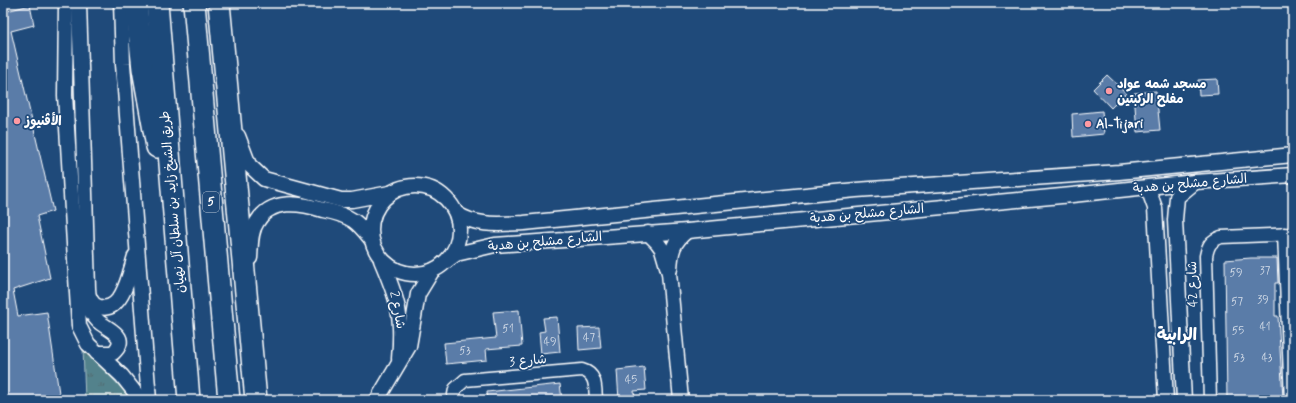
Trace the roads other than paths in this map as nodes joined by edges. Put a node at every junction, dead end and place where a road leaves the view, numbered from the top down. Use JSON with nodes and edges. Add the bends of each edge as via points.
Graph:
{"nodes":[{"id":1,"x":66,"y":3,"type":"edge"},
{"id":2,"x":79,"y":3,"type":"edge"},
{"id":3,"x":121,"y":3,"type":"edge"},
{"id":4,"x":136,"y":3,"type":"edge"},
{"id":5,"x":157,"y":3,"type":"edge"},
{"id":6,"x":194,"y":3,"type":"edge"},
{"id":7,"x":219,"y":3,"type":"edge"},
{"id":8,"x":227,"y":91,"type":"junction"},
{"id":9,"x":1293,"y":155,"type":"edge"},
{"id":10,"x":1069,"y":174,"type":"junction"},
{"id":11,"x":1293,"y":175,"type":"edge"},
{"id":12,"x":1036,"y":176,"type":"junction"},
{"id":13,"x":1195,"y":182,"type":"junction"},
{"id":14,"x":1144,"y":188,"type":"junction"},
{"id":15,"x":390,"y":193,"type":"junction"},
{"id":16,"x":1072,"y":195,"type":"junction"},
{"id":17,"x":1034,"y":198,"type":"junction"},
{"id":18,"x":456,"y":213,"type":"junction"},
{"id":19,"x":175,"y":227,"type":"junction"},
{"id":20,"x":687,"y":230,"type":"junction"},
{"id":21,"x":648,"y":234,"type":"junction"},
{"id":22,"x":1288,"y":234,"type":"edge"},
{"id":23,"x":371,"y":239,"type":"junction"},
{"id":24,"x":136,"y":250,"type":"junction"},
{"id":25,"x":380,"y":258,"type":"junction"},
{"id":26,"x":445,"y":262,"type":"junction"},
{"id":27,"x":432,"y":271,"type":"junction"},
{"id":28,"x":669,"y":273,"type":"junction"},
{"id":29,"x":88,"y":288,"type":"junction"},
{"id":30,"x":248,"y":312,"type":"junction"},
{"id":31,"x":97,"y":353,"type":"junction"},
{"id":32,"x":399,"y":364,"type":"junction"},
{"id":33,"x":1164,"y":373,"type":"junction"},
{"id":34,"x":1182,"y":373,"type":"junction"},
{"id":35,"x":141,"y":400,"type":"edge"},
{"id":36,"x":149,"y":400,"type":"edge"},
{"id":37,"x":189,"y":400,"type":"edge"},
{"id":38,"x":229,"y":400,"type":"edge"},
{"id":39,"x":256,"y":400,"type":"edge"},
{"id":40,"x":378,"y":400,"type":"edge"},
{"id":41,"x":453,"y":400,"type":"edge"},
{"id":42,"x":596,"y":400,"type":"edge"},
{"id":43,"x":681,"y":400,"type":"edge"},
{"id":44,"x":1166,"y":400,"type":"edge"},
{"id":45,"x":1184,"y":400,"type":"edge"},
{"id":46,"x":1210,"y":400,"type":"edge"},
{"id":47,"x":1292,"y":400,"type":"edge"}],
"edges":[{"from":1,"to":31,"type":"street","via":[[65,94],[77,317],[84,339]]},
{"from":2,"to":29,"type":"street"},
{"from":3,"to":24,"type":"street"},
{"from":4,"to":19,"type":"highway","via":[[143,69]]},
{"from":5,"to":19,"type":"highway","name":"طريق الشيخ زايد بن سلطان آل نهيان"},
{"from":6,"to":38,"type":"highway","number":"5"},
{"from":7,"to":8,"type":"highway"},
{"from":8,"to":15,"type":"street","via":[[245,158],[264,179],[341,200]]},
{"from":8,"to":30,"type":"highway"},
{"from":9,"to":10,"type":"street","name":"الشارع مشلح بن هدبة","via":[[1119,172]]},
{"from":10,"to":12,"type":"street","name":"الشارع مشلح بن هدبة"},
{"from":10,"to":16,"type":"street","via":[[1064,185]]},
{"from":11,"to":13,"type":"street","name":"الشارع مشلح بن هدبة"},
{"from":12,"to":17,"type":"street","via":[[1044,185],[1043,190]]},
{"from":12,"to":18,"type":"street","name":"الشارع مشلح بن هدبة","via":[[856,190],[524,223],[488,224],[471,221]]},
{"from":13,"to":14,"type":"street","name":"الشارع مشلح بن هدبة"},
{"from":13,"to":34,"type":"street","via":[[1177,197],[1175,220]]},
{"from":14,"to":16,"type":"street","name":"الشارع مشلح بن هدبة"},
{"from":14,"to":33,"type":"street","via":[[1150,194],[1155,208]]},
{"from":15,"to":18,"type":"street","via":[[402,187],[428,187],[445,197]]},
{"from":15,"to":23,"type":"street","via":[[376,208],[372,218]]},
{"from":16,"to":17,"type":"street","name":"الشارع مشلح بن هدبة"},
{"from":17,"to":20,"type":"street","name":"الشارع مشلح بن هدبة"},
{"from":18,"to":26,"type":"street","via":[[459,226],[458,240]]},
{"from":19,"to":37,"type":"highway","name":"طريق الشيخ زايد بن سلطان آل نهيان"},
{"from":20,"to":21,"type":"street","name":"الشارع مشلح بن هدبة"},
{"from":20,"to":28,"type":"street","via":[[673,247]]},
{"from":21,"to":26,"type":"street","name":"الشارع مشلح بن هدبة","via":[[495,245],[456,254]]},
{"from":21,"to":28,"type":"street","via":[[662,249]]},
{"from":22,"to":46,"type":"street","name":"شارع 42","via":[[1221,237],[1208,245],[1206,256]]},
{"from":22,"to":47,"type":"street","name":"شارع 42"},
{"from":23,"to":25,"type":"street"},
{"from":23,"to":30,"type":"street","via":[[354,221],[339,214],[295,204],[273,207],[264,213],[252,232]]},
{"from":24,"to":29,"type":"street","via":[[124,289],[113,306],[97,306],[90,300]]},
{"from":24,"to":36,"type":"street"},
{"from":25,"to":27,"type":"street","via":[[389,266],[404,273],[422,274]]},
{"from":25,"to":32,"type":"street","name":"شارع 2","via":[[395,293],[400,314],[402,334]]},
{"from":26,"to":27,"type":"street"},
{"from":27,"to":32,"type":"street","name":"شارع 2","via":[[418,294],[412,337]]},
{"from":28,"to":43,"type":"street"},
{"from":29,"to":31,"type":"street","via":[[90,310],[99,321],[114,330],[118,337],[118,346],[113,353]]},
{"from":30,"to":39,"type":"highway"},
{"from":31,"to":35,"type":"street","via":[[122,376]]},
{"from":32,"to":40,"type":"street","name":"شارع 2"},
{"from":33,"to":34,"type":"street","via":[[1167,368],[1173,366]]},
{"from":33,"to":44,"type":"street"},
{"from":34,"to":45,"type":"street"},
{"from":41,"to":42,"type":"street","name":"شارع 3","via":[[455,390],[465,380],[582,370],[593,377]]}]}
